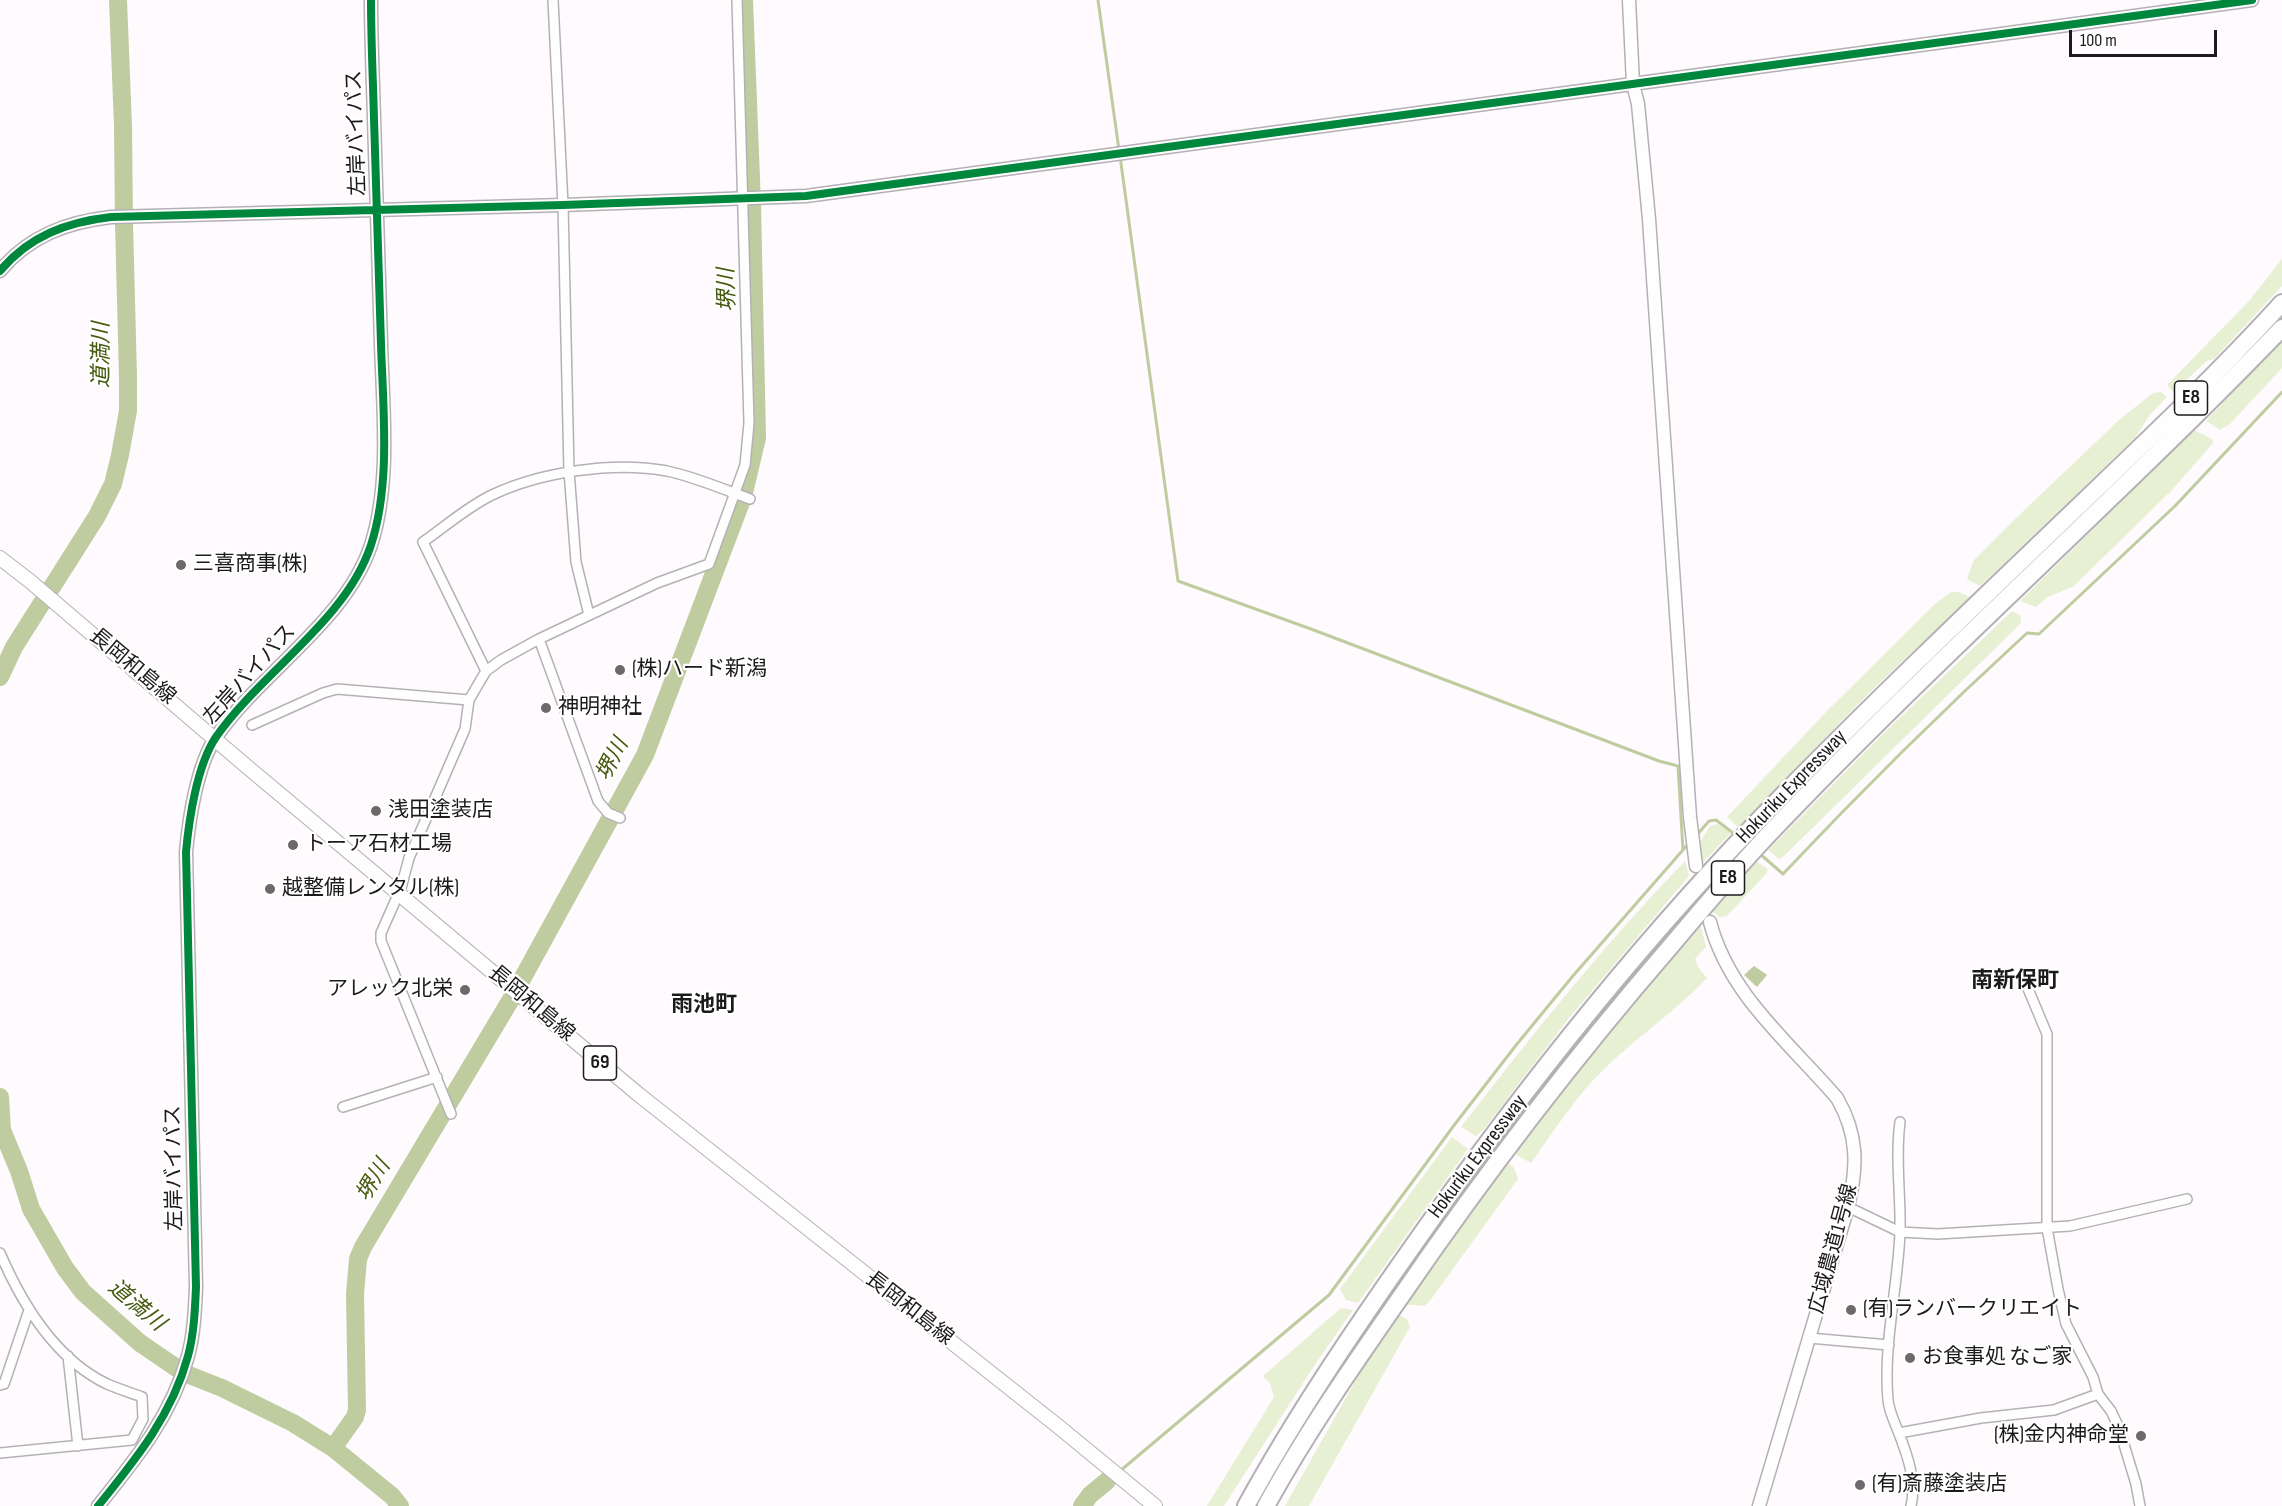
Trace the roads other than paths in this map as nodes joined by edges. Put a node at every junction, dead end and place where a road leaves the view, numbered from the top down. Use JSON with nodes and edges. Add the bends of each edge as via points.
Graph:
{"nodes":[{"id":1,"x":371,"y":0,"type":"edge"},
{"id":2,"x":554,"y":0,"type":"edge"},
{"id":3,"x":737,"y":0,"type":"edge"},
{"id":4,"x":1629,"y":0,"type":"edge"},
{"id":5,"x":2252,"y":0,"type":"edge"},
{"id":6,"x":1633,"y":84,"type":"junction"},
{"id":7,"x":742,"y":197,"type":"junction"},
{"id":8,"x":563,"y":206,"type":"junction"},
{"id":9,"x":377,"y":210,"type":"junction"},
{"id":10,"x":0,"y":271,"type":"edge"},
{"id":11,"x":2282,"y":303,"type":"edge"},
{"id":12,"x":2282,"y":327,"type":"edge"},
{"id":13,"x":569,"y":471,"type":"junction"},
{"id":14,"x":735,"y":493,"type":"junction"},
{"id":15,"x":750,"y":499,"type":"dead end"},
{"id":16,"x":2,"y":564,"type":"edge"},
{"id":17,"x":589,"y":615,"type":"junction"},
{"id":18,"x":539,"y":639,"type":"junction"},
{"id":19,"x":486,"y":671,"type":"junction"},
{"id":20,"x":469,"y":700,"type":"junction"},
{"id":21,"x":252,"y":725,"type":"dead end"},
{"id":22,"x":215,"y":739,"type":"junction"},
{"id":23,"x":621,"y":819,"type":"dead end"},
{"id":24,"x":1696,"y":866,"type":"dead end"},
{"id":25,"x":399,"y":892,"type":"junction"},
{"id":26,"x":1710,"y":922,"type":"dead end"},
{"id":27,"x":2026,"y":984,"type":"dead end"},
{"id":28,"x":437,"y":1077,"type":"junction"},
{"id":29,"x":343,"y":1107,"type":"dead end"},
{"id":30,"x":452,"y":1114,"type":"dead end"},
{"id":31,"x":1900,"y":1122,"type":"dead end"},
{"id":32,"x":2187,"y":1199,"type":"dead end"},
{"id":33,"x":1848,"y":1207,"type":"junction"},
{"id":34,"x":2047,"y":1228,"type":"junction"},
{"id":35,"x":1900,"y":1232,"type":"junction"},
{"id":36,"x":0,"y":1253,"type":"edge"},
{"id":37,"x":29,"y":1310,"type":"junction"},
{"id":38,"x":1809,"y":1338,"type":"junction"},
{"id":39,"x":1890,"y":1345,"type":"junction"},
{"id":40,"x":68,"y":1356,"type":"junction"},
{"id":41,"x":0,"y":1385,"type":"edge"},
{"id":42,"x":2098,"y":1394,"type":"junction"},
{"id":43,"x":1899,"y":1433,"type":"junction"},
{"id":44,"x":78,"y":1446,"type":"junction"},
{"id":45,"x":0,"y":1453,"type":"edge"},
{"id":46,"x":98,"y":1506,"type":"edge"},
{"id":47,"x":1155,"y":1506,"type":"edge"},
{"id":48,"x":1246,"y":1506,"type":"edge"},
{"id":49,"x":1266,"y":1506,"type":"edge"},
{"id":50,"x":1759,"y":1506,"type":"edge"},
{"id":51,"x":1911,"y":1506,"type":"edge"},
{"id":52,"x":2140,"y":1506,"type":"edge"}],
"edges":[{"from":1,"to":9,"type":"street","name":"左岸バイパス"},
{"from":2,"to":8,"type":"street"},
{"from":3,"to":7,"type":"street"},
{"from":4,"to":6,"type":"street"},
{"from":5,"to":6,"type":"street"},
{"from":6,"to":7,"type":"street","via":[[806,196]]},
{"from":6,"to":24,"type":"street","via":[[1649,219]]},
{"from":7,"to":8,"type":"street"},
{"from":7,"to":14,"type":"street","via":[[750,438]]},
{"from":8,"to":9,"type":"street"},
{"from":8,"to":13,"type":"street"},
{"from":9,"to":10,"type":"street","via":[[87,220],[53,230],[21,250]]},
{"from":9,"to":22,"type":"street","name":"左岸バイパス","via":[[383,469],[371,544],[340,603]]},
{"from":11,"to":48,"type":"highway","name":"Hokuriku Expressway","number":"E8","via":[[2193,396],[1835,742],[1664,925],[1551,1060],[1436,1213],[1321,1381]]},
{"from":12,"to":49,"type":"highway","name":"Hokuriku Expressway","number":"E8","via":[[1883,718],[1728,878],[1607,1019],[1490,1170],[1329,1400]]},
{"from":13,"to":14,"type":"street","via":[[631,467],[669,471]]},
{"from":13,"to":17,"type":"street","via":[[576,562]]},
{"from":13,"to":19,"type":"street","via":[[492,495],[423,542]]},
{"from":14,"to":15,"type":"street"},
{"from":14,"to":17,"type":"street","via":[[709,564]]},
{"from":16,"to":22,"type":"main road","name":"長岡和島線","number":"69","via":[[31,582]]},
{"from":17,"to":18,"type":"street"},
{"from":18,"to":19,"type":"street"},
{"from":18,"to":23,"type":"street","via":[[598,801],[608,813]]},
{"from":19,"to":20,"type":"street"},
{"from":20,"to":21,"type":"street","via":[[337,689]]},
{"from":20,"to":25,"type":"street","via":[[465,729],[409,858]]},
{"from":22,"to":25,"type":"main road","name":"長岡和島線","number":"69"},
{"from":22,"to":46,"type":"street","name":"左岸バイパス","via":[[195,795],[186,852],[196,1287],[189,1354],[165,1416]]},
{"from":25,"to":28,"type":"street","via":[[381,941]]},
{"from":25,"to":47,"type":"main road","name":"長岡和島線","number":"69","via":[[726,1166]]},
{"from":26,"to":33,"type":"street","name":"広域農道1号線","via":[[1727,967],[1743,993],[1837,1098],[1848,1116],[1855,1160]]},
{"from":27,"to":34,"type":"street","via":[[2046,1035]]},
{"from":28,"to":29,"type":"street"},
{"from":28,"to":30,"type":"street"},
{"from":31,"to":35,"type":"street"},
{"from":32,"to":34,"type":"street"},
{"from":33,"to":35,"type":"street"},
{"from":33,"to":38,"type":"street","name":"広域農道1号線"},
{"from":34,"to":35,"type":"street","via":[[1938,1234]]},
{"from":34,"to":42,"type":"street","via":[[2066,1324]]},
{"from":35,"to":39,"type":"street"},
{"from":36,"to":37,"type":"street"},
{"from":37,"to":40,"type":"street"},
{"from":37,"to":41,"type":"street","via":[[4,1384]]},
{"from":38,"to":39,"type":"street"},
{"from":38,"to":50,"type":"street","name":"広域農道1号線"},
{"from":39,"to":43,"type":"street","via":[[1888,1402]]},
{"from":40,"to":44,"type":"street"},
{"from":40,"to":44,"type":"street","via":[[108,1384],[142,1397],[143,1419],[132,1440]]},
{"from":42,"to":43,"type":"street","via":[[2054,1410]]},
{"from":42,"to":52,"type":"street","via":[[2119,1428]]},
{"from":43,"to":51,"type":"street","via":[[1912,1478]]},
{"from":44,"to":45,"type":"street"}]}
